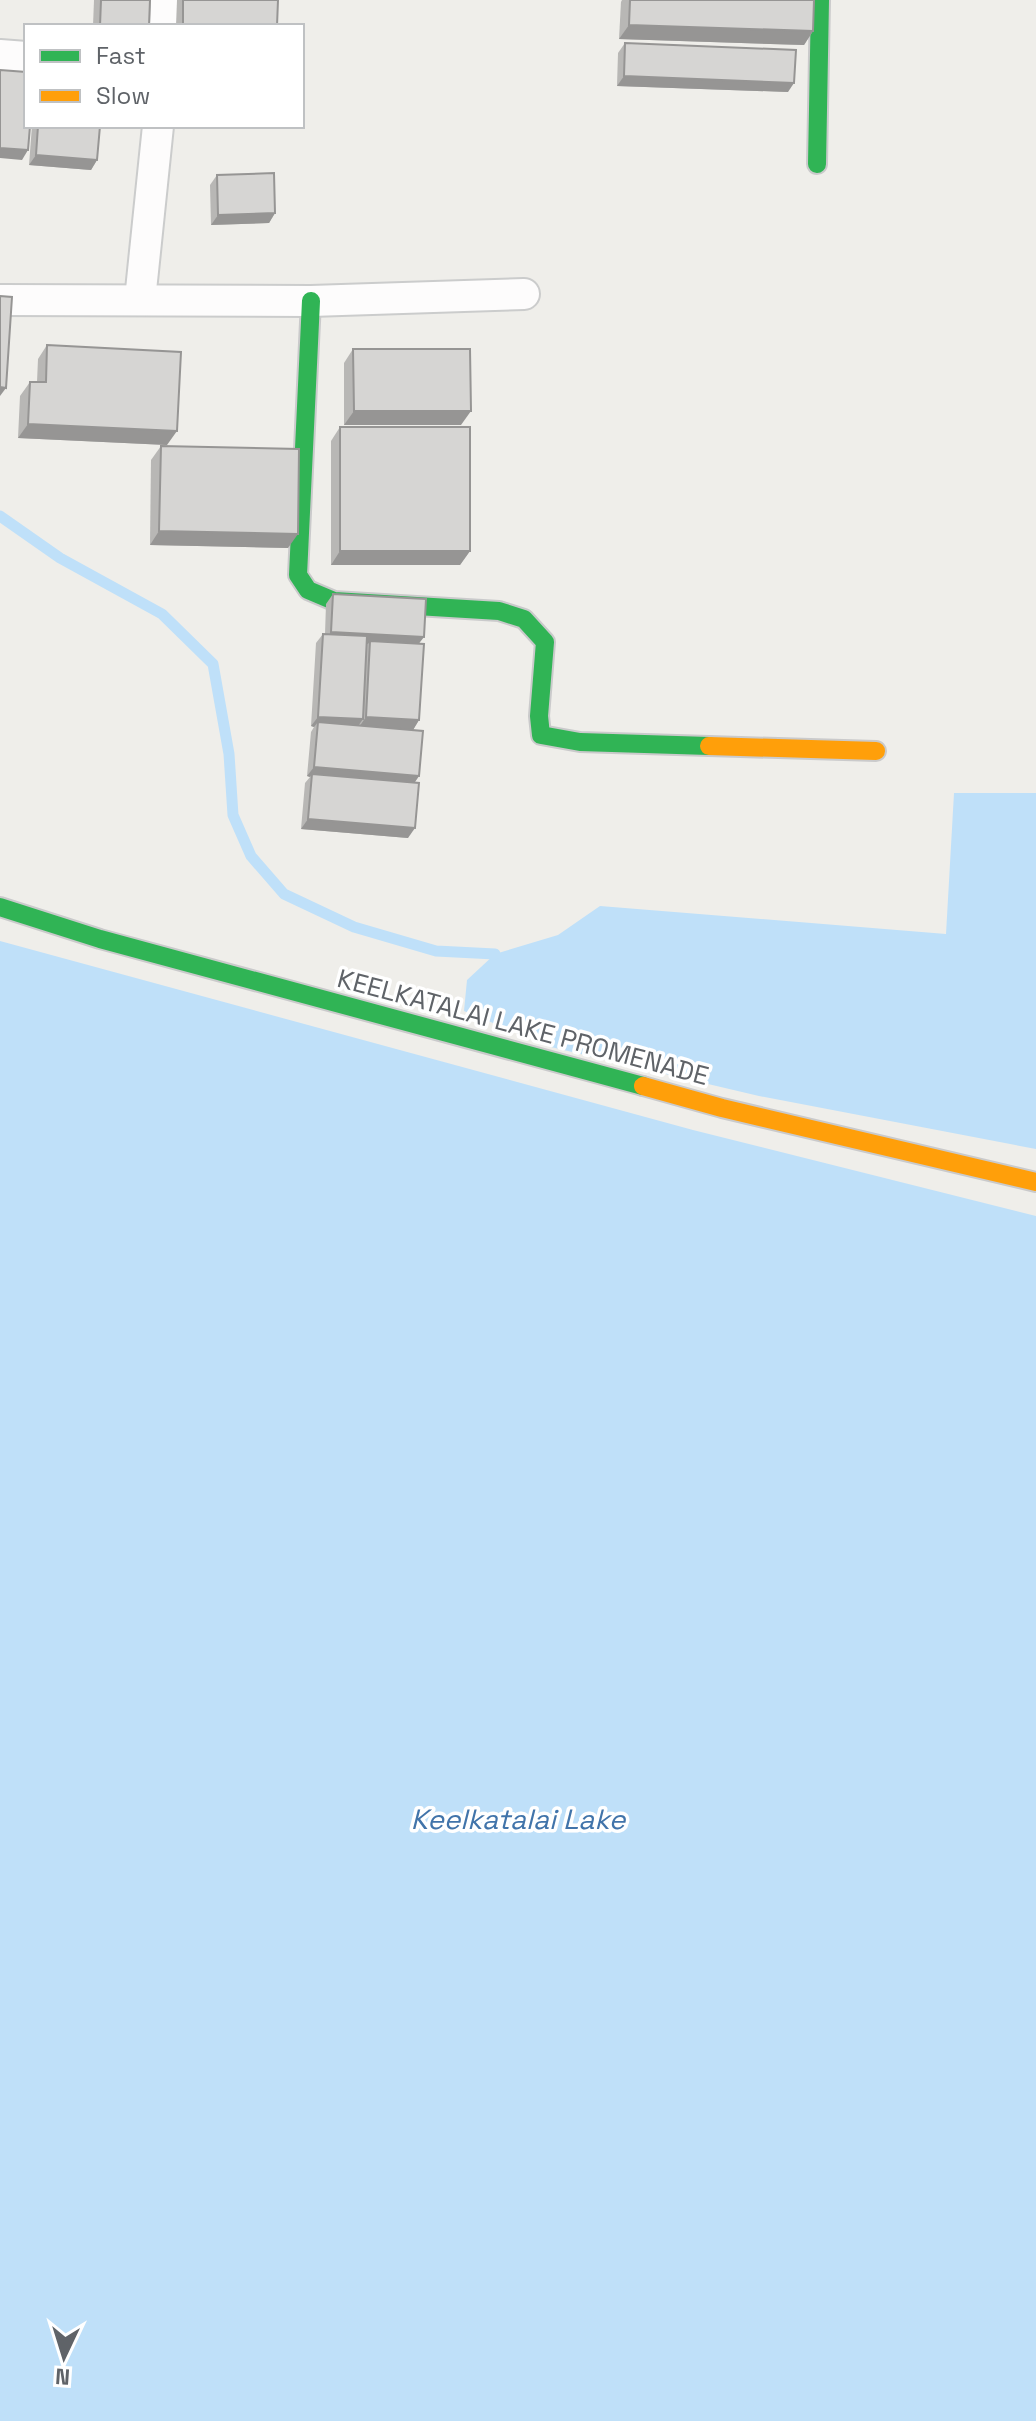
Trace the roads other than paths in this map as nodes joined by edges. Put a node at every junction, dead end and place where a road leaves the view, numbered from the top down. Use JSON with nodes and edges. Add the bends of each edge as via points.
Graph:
{"nodes":[{"id":1,"x":166,"y":0,"type":"edge"},
{"id":2,"x":820,"y":0,"type":"edge"},
{"id":3,"x":165,"y":24,"type":"edge"},
{"id":4,"x":0,"y":55,"type":"edge"},
{"id":5,"x":24,"y":57,"type":"edge"},
{"id":6,"x":158,"y":128,"type":"edge"},
{"id":7,"x":817,"y":164,"type":"dead end"},
{"id":8,"x":524,"y":294,"type":"dead end"},
{"id":9,"x":0,"y":300,"type":"edge"},
{"id":10,"x":140,"y":300,"type":"junction"},
{"id":11,"x":311,"y":301,"type":"junction"},
{"id":12,"x":876,"y":751,"type":"dead end"},
{"id":13,"x":0,"y":907,"type":"edge"},
{"id":14,"x":1036,"y":1182,"type":"edge"}],
"edges":[{"from":1,"to":3,"type":"street"},
{"from":2,"to":7,"type":"street"},
{"from":4,"to":5,"type":"street"},
{"from":6,"to":10,"type":"street"},
{"from":8,"to":11,"type":"street"},
{"from":9,"to":10,"type":"street"},
{"from":10,"to":11,"type":"street"},
{"from":11,"to":12,"type":"street","via":[[298,575],[308,590],[334,601],[499,611],[524,619],[545,642],[541,735],[580,742]]},
{"from":13,"to":14,"type":"street","name":"KEELKATALAI LAKE PROMENADE","via":[[160,956],[707,1104]]}]}
